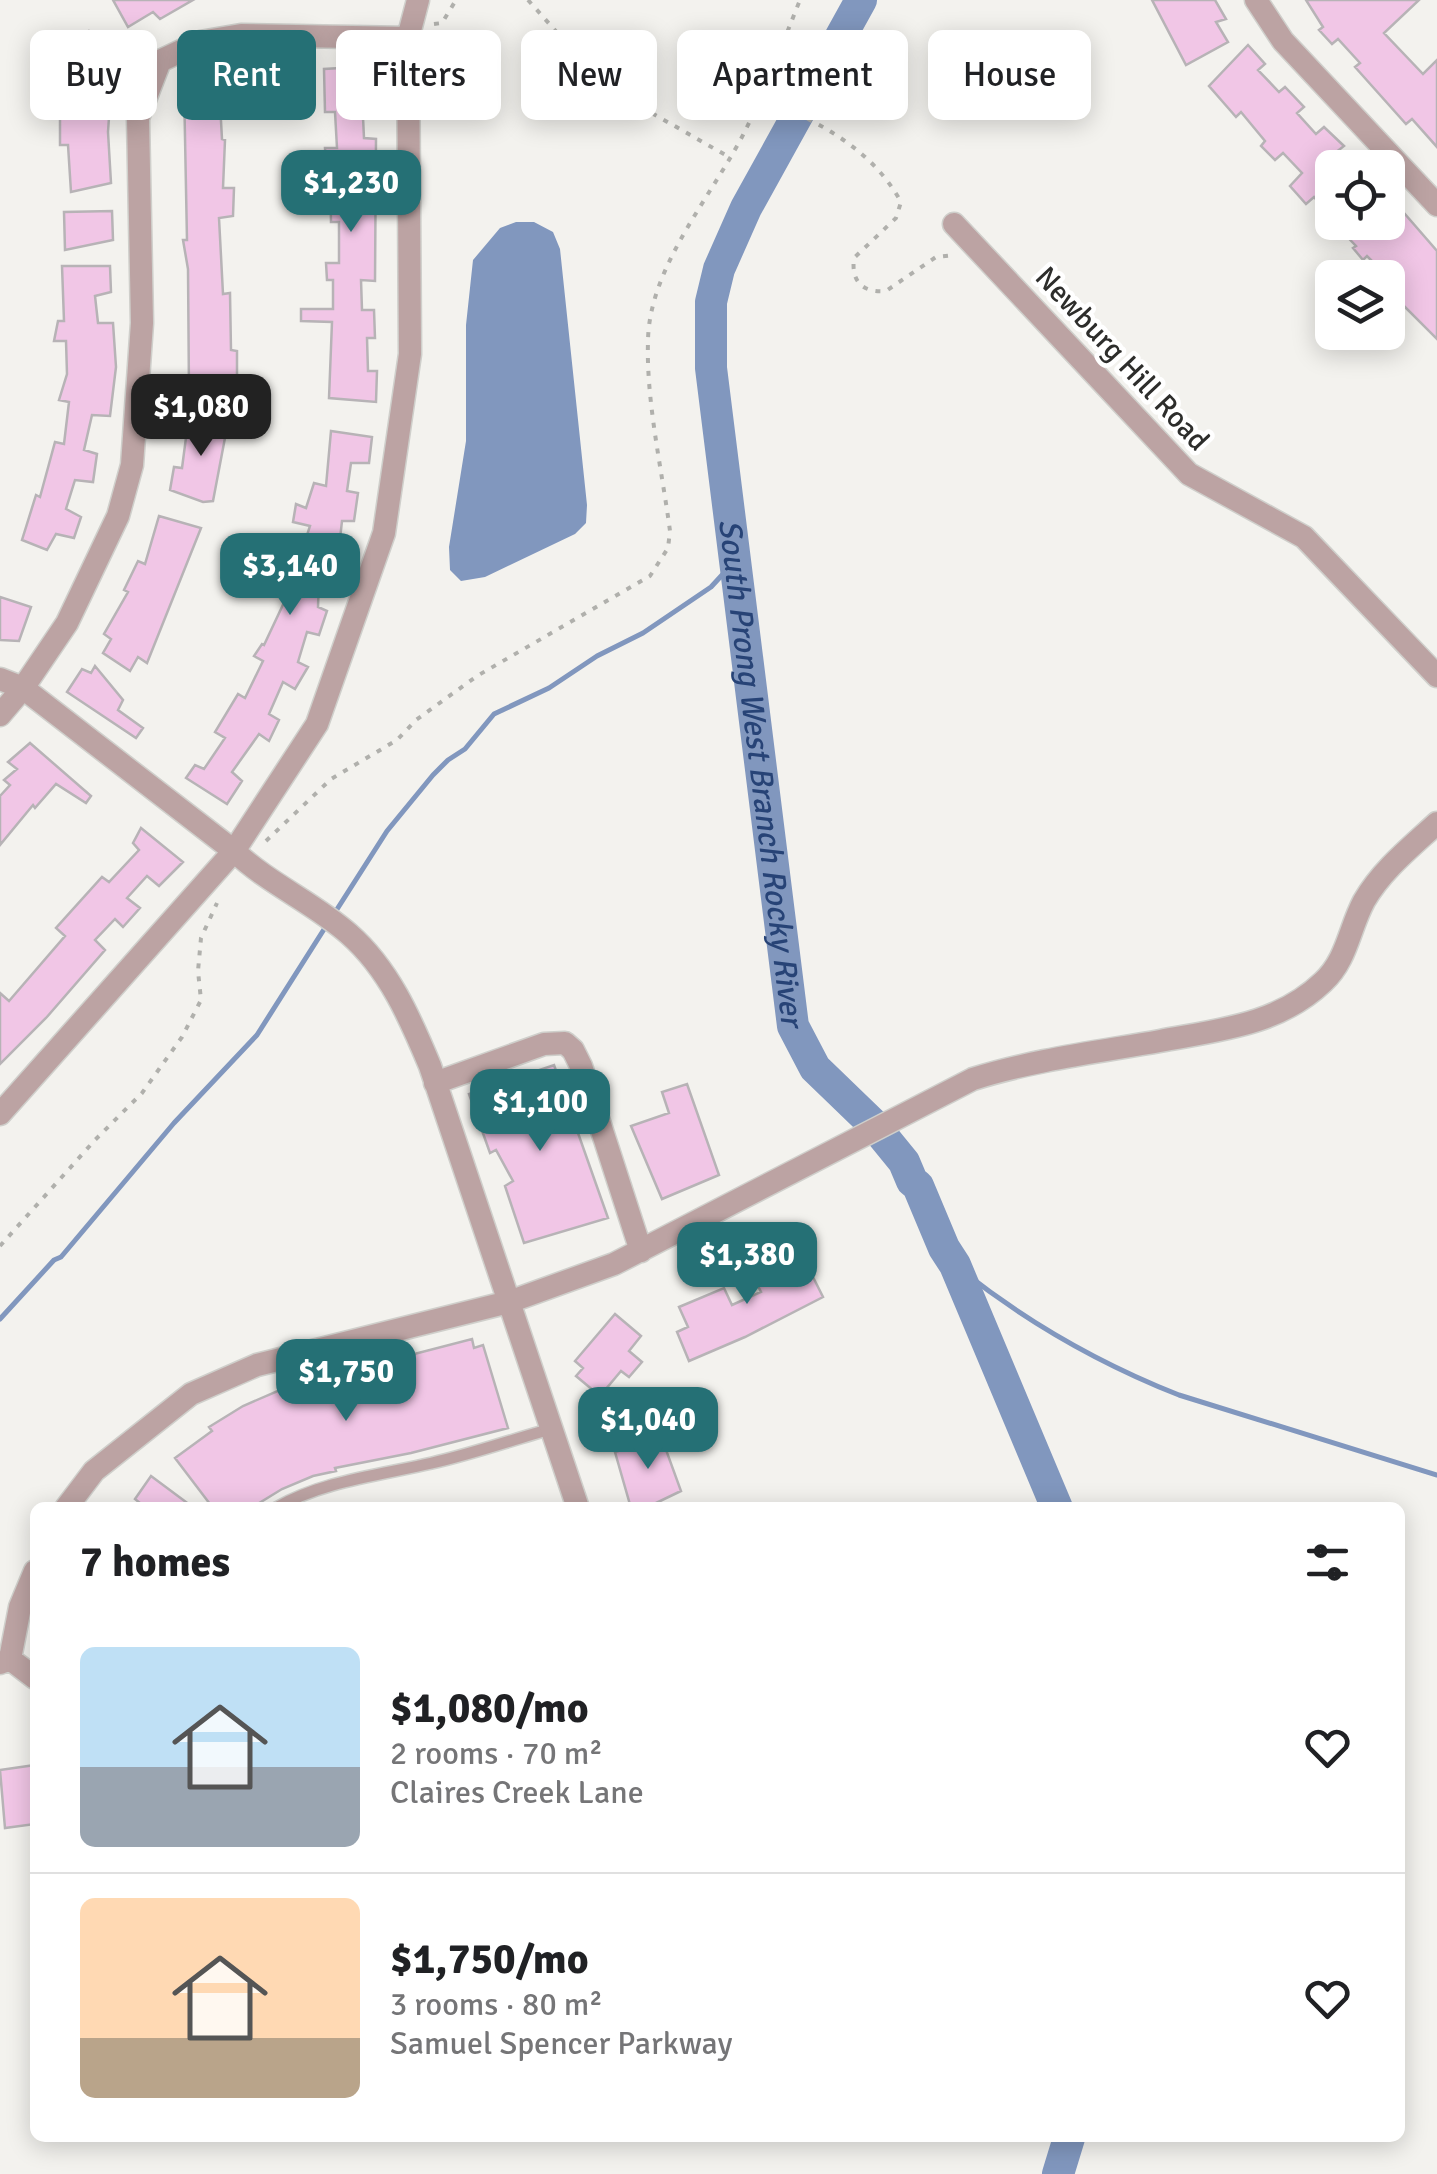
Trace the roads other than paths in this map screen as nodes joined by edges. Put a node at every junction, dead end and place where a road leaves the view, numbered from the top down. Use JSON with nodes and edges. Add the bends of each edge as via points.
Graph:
{"nodes":[{"id":1,"x":418,"y":0,"type":"edge"},
{"id":2,"x":1256,"y":0,"type":"edge"},
{"id":3,"x":410,"y":30,"type":"edge"},
{"id":4,"x":336,"y":37,"type":"edge"},
{"id":5,"x":409,"y":120,"type":"edge"},
{"id":6,"x":1437,"y":206,"type":"edge"},
{"id":7,"x":954,"y":224,"type":"dead end"},
{"id":8,"x":1432,"y":661,"type":"edge"},
{"id":9,"x":0,"y":679,"type":"edge"},
{"id":10,"x":24,"y":688,"type":"junction"},
{"id":11,"x":0,"y":715,"type":"edge"},
{"id":12,"x":1437,"y":823,"type":"edge"},
{"id":13,"x":240,"y":857,"type":"junction"},
{"id":14,"x":436,"y":1082,"type":"junction"},
{"id":15,"x":0,"y":1114,"type":"edge"},
{"id":16,"x":641,"y":1251,"type":"junction"},
{"id":17,"x":509,"y":1302,"type":"junction"},
{"id":18,"x":551,"y":1428,"type":"junction"},
{"id":19,"x":71,"y":1502,"type":"edge"},
{"id":20,"x":286,"y":1502,"type":"edge"},
{"id":21,"x":576,"y":1502,"type":"edge"},
{"id":22,"x":30,"y":1583,"type":"edge"},
{"id":23,"x":5,"y":1661,"type":"edge"},
{"id":24,"x":30,"y":1675,"type":"edge"}],
"edges":[{"from":1,"to":3,"type":"street"},
{"from":2,"to":6,"type":"street","via":[[1283,41]]},
{"from":4,"to":10,"type":"street","via":[[241,35],[200,42],[160,60],[138,118],[142,323],[132,465],[118,516],[73,610]]},
{"from":5,"to":13,"type":"street","via":[[410,354],[384,533],[317,724]]},
{"from":7,"to":8,"type":"street","name":"Newburg Hill Road","via":[[1189,474],[1304,536]]},
{"from":9,"to":10,"type":"street"},
{"from":10,"to":11,"type":"street"},
{"from":10,"to":13,"type":"street"},
{"from":12,"to":16,"type":"street","via":[[1380,877],[1334,971],[1283,1011],[1234,1028],[992,1073],[954,1086]]},
{"from":13,"to":14,"type":"street","via":[[372,957],[411,1019]]},
{"from":13,"to":15,"type":"street"},
{"from":14,"to":16,"type":"street","via":[[544,1044],[565,1043],[581,1066]]},
{"from":14,"to":17,"type":"street"},
{"from":16,"to":17,"type":"street"},
{"from":17,"to":18,"type":"street"},
{"from":17,"to":19,"type":"street","via":[[257,1365],[191,1394],[94,1471]]},
{"from":18,"to":20,"type":"lane"},
{"from":18,"to":21,"type":"street"},
{"from":22,"to":23,"type":"street"},
{"from":23,"to":24,"type":"street"}]}
